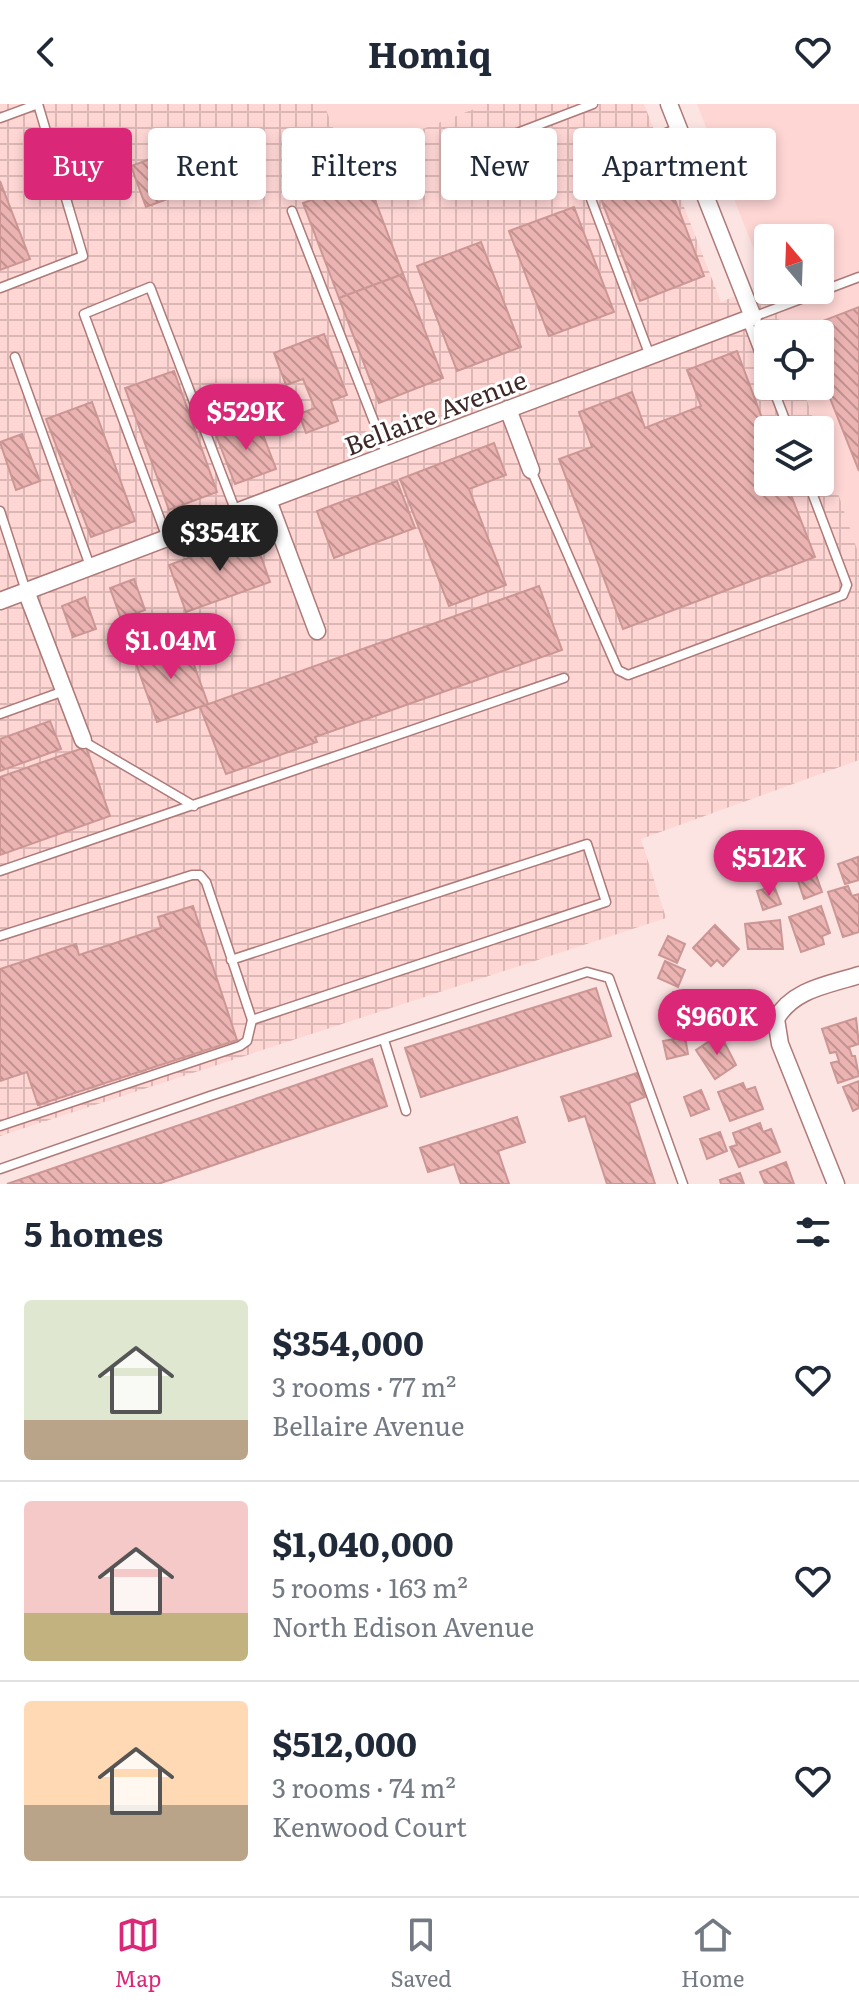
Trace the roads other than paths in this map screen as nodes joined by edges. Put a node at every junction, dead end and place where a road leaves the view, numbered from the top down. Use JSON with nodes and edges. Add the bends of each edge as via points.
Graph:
{"nodes":[{"id":1,"x":593,"y":104,"type":"edge"},
{"id":2,"x":669,"y":104,"type":"edge"},
{"id":3,"x":0,"y":118,"type":"edge"},
{"id":4,"x":530,"y":128,"type":"edge"},
{"id":5,"x":679,"y":128,"type":"edge"},
{"id":6,"x":591,"y":200,"type":"edge"},
{"id":7,"x":706,"y":200,"type":"edge"},
{"id":8,"x":292,"y":211,"type":"dead end"},
{"id":9,"x":859,"y":277,"type":"edge"},
{"id":10,"x":0,"y":288,"type":"edge"},
{"id":11,"x":750,"y":318,"type":"junction"},
{"id":12,"x":754,"y":331,"type":"edge"},
{"id":13,"x":650,"y":356,"type":"junction"},
{"id":14,"x":15,"y":357,"type":"dead end"},
{"id":15,"x":508,"y":409,"type":"junction"},
{"id":16,"x":387,"y":455,"type":"junction"},
{"id":17,"x":531,"y":470,"type":"joint"},
{"id":18,"x":813,"y":496,"type":"edge"},
{"id":19,"x":268,"y":500,"type":"junction"},
{"id":20,"x":0,"y":511,"type":"edge"},
{"id":21,"x":236,"y":512,"type":"junction"},
{"id":22,"x":167,"y":539,"type":"junction"},
{"id":23,"x":90,"y":567,"type":"junction"},
{"id":24,"x":26,"y":591,"type":"junction"},
{"id":25,"x":0,"y":601,"type":"edge"},
{"id":26,"x":317,"y":631,"type":"dead end"},
{"id":27,"x":564,"y":678,"type":"dead end"},
{"id":28,"x":64,"y":691,"type":"junction"},
{"id":29,"x":0,"y":714,"type":"edge"},
{"id":30,"x":83,"y":740,"type":"joint"},
{"id":31,"x":194,"y":806,"type":"junction"},
{"id":32,"x":0,"y":871,"type":"edge"},
{"id":33,"x":0,"y":936,"type":"edge"},
{"id":34,"x":231,"y":960,"type":"junction"},
{"id":35,"x":859,"y":975,"type":"edge"},
{"id":36,"x":252,"y":1020,"type":"junction"},
{"id":37,"x":384,"y":1040,"type":"junction"},
{"id":38,"x":406,"y":1111,"type":"dead end"},
{"id":39,"x":0,"y":1126,"type":"edge"},
{"id":40,"x":0,"y":1169,"type":"edge"},
{"id":41,"x":683,"y":1184,"type":"edge"},
{"id":42,"x":836,"y":1184,"type":"edge"}],
"edges":[{"from":1,"to":4,"type":"lane"},
{"from":2,"to":5,"type":"street"},
{"from":3,"to":10,"type":"lane","via":[[38,104],[83,256]]},
{"from":6,"to":13,"type":"lane"},
{"from":7,"to":11,"type":"street"},
{"from":8,"to":16,"type":"lane"},
{"from":9,"to":11,"type":"lane"},
{"from":11,"to":12,"type":"lane"},
{"from":11,"to":13,"type":"street","name":"Bellaire Avenue"},
{"from":13,"to":15,"type":"street","name":"Bellaire Avenue"},
{"from":14,"to":23,"type":"lane"},
{"from":15,"to":16,"type":"street","name":"Bellaire Avenue"},
{"from":15,"to":17,"type":"street"},
{"from":16,"to":19,"type":"street","name":"Bellaire Avenue"},
{"from":17,"to":18,"type":"lane","via":[[618,670],[628,675],[843,595],[847,585]]},
{"from":19,"to":21,"type":"street","name":"Bellaire Avenue"},
{"from":19,"to":26,"type":"street"},
{"from":20,"to":24,"type":"lane"},
{"from":21,"to":22,"type":"street","name":"Bellaire Avenue"},
{"from":21,"to":22,"type":"lane","via":[[150,287],[84,314]]},
{"from":22,"to":23,"type":"street","name":"Bellaire Avenue"},
{"from":23,"to":24,"type":"street","name":"Bellaire Avenue"},
{"from":24,"to":25,"type":"street","name":"Bellaire Avenue"},
{"from":24,"to":28,"type":"street"},
{"from":27,"to":31,"type":"lane"},
{"from":28,"to":29,"type":"lane"},
{"from":28,"to":30,"type":"street"},
{"from":30,"to":31,"type":"lane"},
{"from":31,"to":32,"type":"lane"},
{"from":33,"to":34,"type":"lane","via":[[200,875]]},
{"from":34,"to":36,"type":"lane"},
{"from":34,"to":36,"type":"lane","via":[[587,844],[606,902]]},
{"from":35,"to":42,"type":"street","via":[[800,994],[776,1019],[780,1044]]},
{"from":36,"to":39,"type":"lane","via":[[247,1041],[240,1046]]},
{"from":37,"to":38,"type":"lane"},
{"from":37,"to":40,"type":"lane"},
{"from":37,"to":41,"type":"lane","via":[[587,972],[609,978]]}]}
